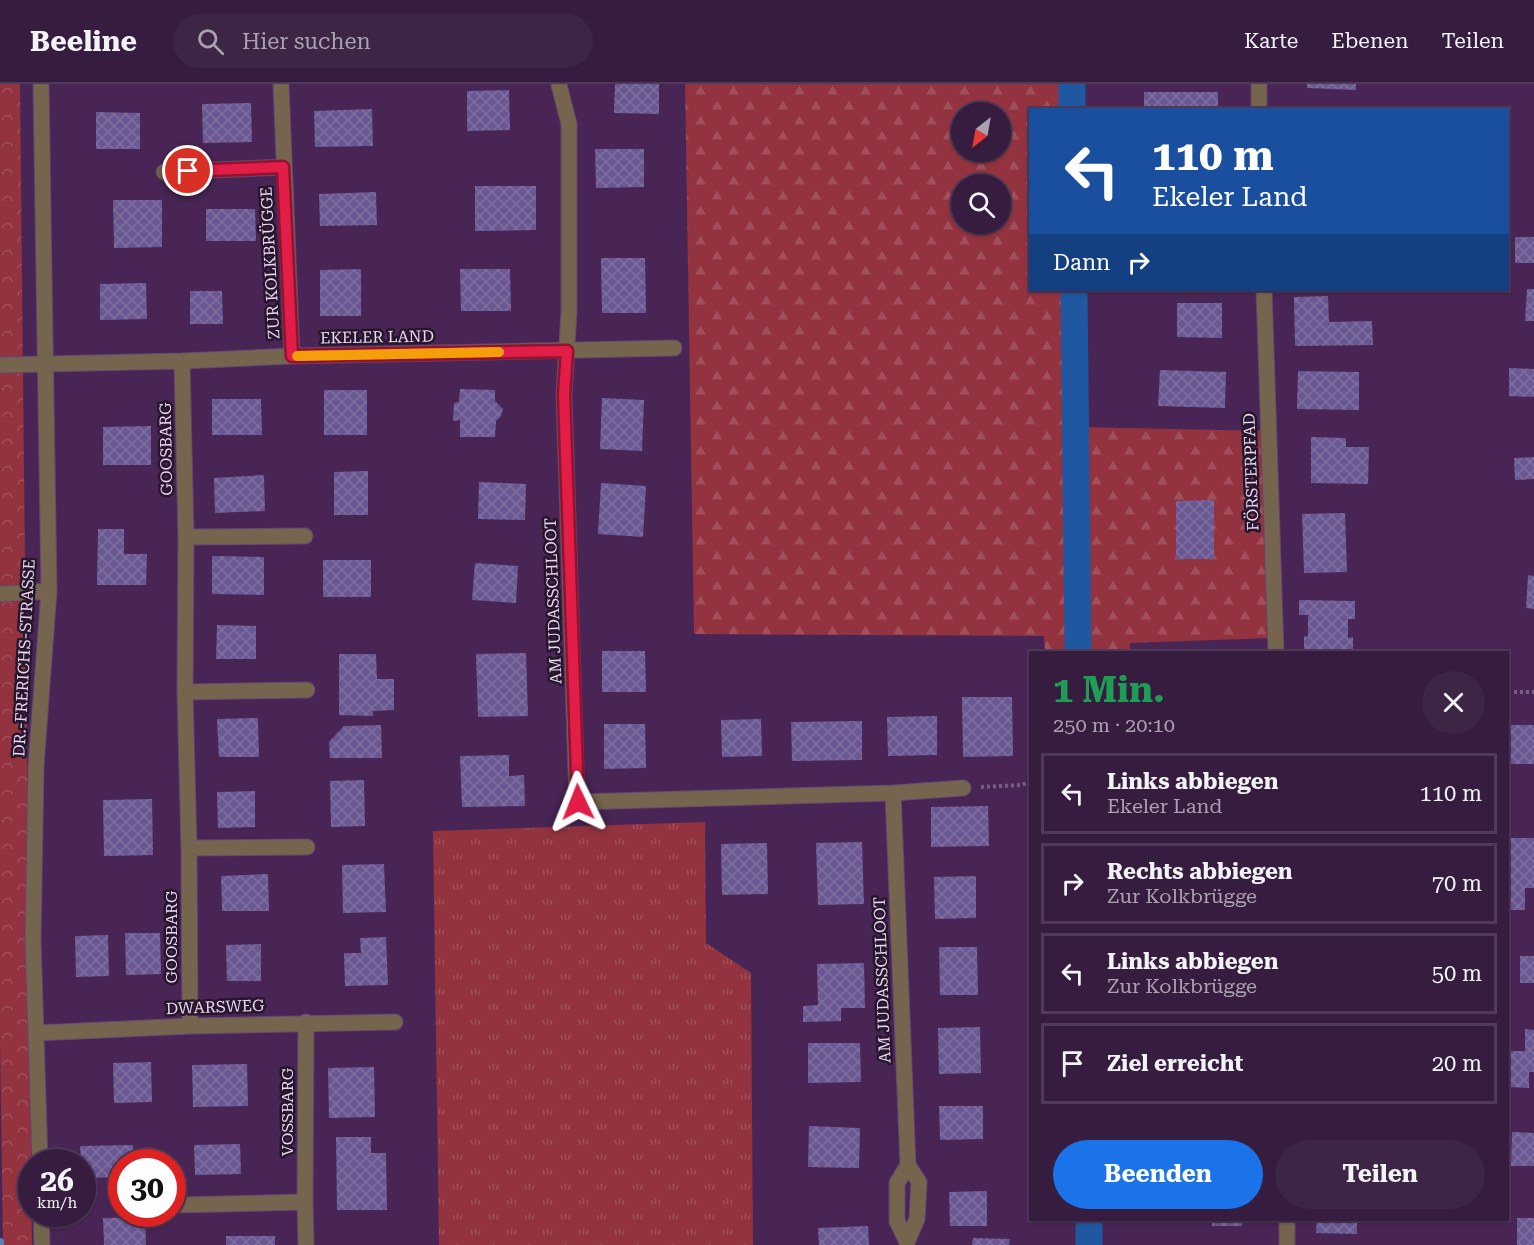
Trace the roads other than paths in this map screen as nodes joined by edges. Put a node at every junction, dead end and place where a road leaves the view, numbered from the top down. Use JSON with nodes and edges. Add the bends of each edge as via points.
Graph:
{"nodes":[{"id":1,"x":41,"y":84,"type":"edge"},
{"id":2,"x":280,"y":84,"type":"edge"},
{"id":3,"x":1259,"y":84,"type":"edge"},
{"id":4,"x":560,"y":85,"type":"edge"},
{"id":5,"x":1259,"y":108,"type":"edge"},
{"id":6,"x":283,"y":167,"type":"junction"},
{"id":7,"x":164,"y":172,"type":"dead end"},
{"id":8,"x":1264,"y":291,"type":"edge"},
{"id":9,"x":674,"y":348,"type":"dead end"},
{"id":10,"x":567,"y":351,"type":"junction"},
{"id":11,"x":292,"y":356,"type":"junction"},
{"id":12,"x":182,"y":361,"type":"junction"},
{"id":13,"x":46,"y":364,"type":"junction"},
{"id":14,"x":0,"y":365,"type":"edge"},
{"id":15,"x":305,"y":536,"type":"dead end"},
{"id":16,"x":186,"y":537,"type":"junction"},
{"id":17,"x":49,"y":591,"type":"junction"},
{"id":18,"x":0,"y":594,"type":"edge"},
{"id":19,"x":1276,"y":651,"type":"edge"},
{"id":20,"x":307,"y":690,"type":"dead end"},
{"id":21,"x":185,"y":692,"type":"junction"},
{"id":22,"x":963,"y":788,"type":"road end"},
{"id":23,"x":893,"y":793,"type":"junction"},
{"id":24,"x":189,"y":848,"type":"junction"},
{"id":25,"x":307,"y":848,"type":"dead end"},
{"id":26,"x":306,"y":1022,"type":"junction"},
{"id":27,"x":395,"y":1022,"type":"dead end"},
{"id":28,"x":190,"y":1026,"type":"junction"},
{"id":29,"x":36,"y":1033,"type":"junction"},
{"id":30,"x":40,"y":1149,"type":"edge"},
{"id":31,"x":908,"y":1165,"type":"junction"},
{"id":32,"x":305,"y":1202,"type":"junction"},
{"id":33,"x":186,"y":1205,"type":"edge"},
{"id":34,"x":1287,"y":1221,"type":"edge"},
{"id":35,"x":41,"y":1227,"type":"edge"},
{"id":36,"x":907,"y":1243,"type":"edge"},
{"id":37,"x":42,"y":1245,"type":"edge"},
{"id":38,"x":306,"y":1245,"type":"edge"},
{"id":39,"x":1287,"y":1245,"type":"edge"}],
"edges":[{"from":1,"to":13,"type":"street","name":"DR.-FRERICHS-STRASSE"},
{"from":2,"to":6,"type":"street","name":"ZUR KOLKBRÜGGE"},
{"from":3,"to":5,"type":"street"},
{"from":4,"to":10,"type":"street","name":"AM JUDASSCHLOOT","via":[[569,124]]},
{"from":6,"to":7,"type":"street","name":"ZUR KOLKBRÜGGE"},
{"from":6,"to":11,"type":"street","name":"ZUR KOLKBRÜGGE"},
{"from":8,"to":19,"type":"street","name":"FÖRSTERPFAD"},
{"from":9,"to":10,"type":"street","name":"EKELER LAND"},
{"from":10,"to":11,"type":"street","name":"EKELER LAND"},
{"from":10,"to":23,"type":"street","name":"AM JUDASSCHLOOT","via":[[564,394],[578,802]]},
{"from":11,"to":12,"type":"street","name":"EKELER LAND"},
{"from":12,"to":13,"type":"street","name":"EKELER LAND"},
{"from":12,"to":16,"type":"street","name":"GOOSBARG"},
{"from":13,"to":14,"type":"street","name":"EKELER LAND"},
{"from":13,"to":17,"type":"street","name":"DR.-FRERICHS-STRASSE"},
{"from":15,"to":16,"type":"street"},
{"from":16,"to":21,"type":"street","name":"GOOSBARG"},
{"from":17,"to":18,"type":"street"},
{"from":17,"to":29,"type":"street","name":"DR.-FRERICHS-STRASSE","via":[[36,765]]},
{"from":20,"to":21,"type":"street"},
{"from":21,"to":24,"type":"street","name":"GOOSBARG"},
{"from":22,"to":23,"type":"street","name":"AM JUDASSCHLOOT"},
{"from":23,"to":31,"type":"street","name":"AM JUDASSCHLOOT"},
{"from":24,"to":25,"type":"street"},
{"from":24,"to":28,"type":"street","name":"GOOSBARG"},
{"from":26,"to":27,"type":"street","name":"DWARSWEG"},
{"from":26,"to":28,"type":"street","name":"DWARSWEG"},
{"from":26,"to":32,"type":"street","name":"VOSSBARG"},
{"from":28,"to":29,"type":"street","name":"DWARSWEG"},
{"from":29,"to":30,"type":"street","name":"DR.-FRERICHS-STRASSE"},
{"from":31,"to":36,"type":"street","name":"AM JUDASSCHLOOT","via":[[919,1182],[917,1219]]},
{"from":31,"to":36,"type":"street","name":"AM JUDASSCHLOOT","via":[[897,1182],[897,1221]]},
{"from":32,"to":33,"type":"street"},
{"from":32,"to":38,"type":"street","name":"VOSSBARG"},
{"from":34,"to":39,"type":"street"},
{"from":35,"to":37,"type":"street"}]}
